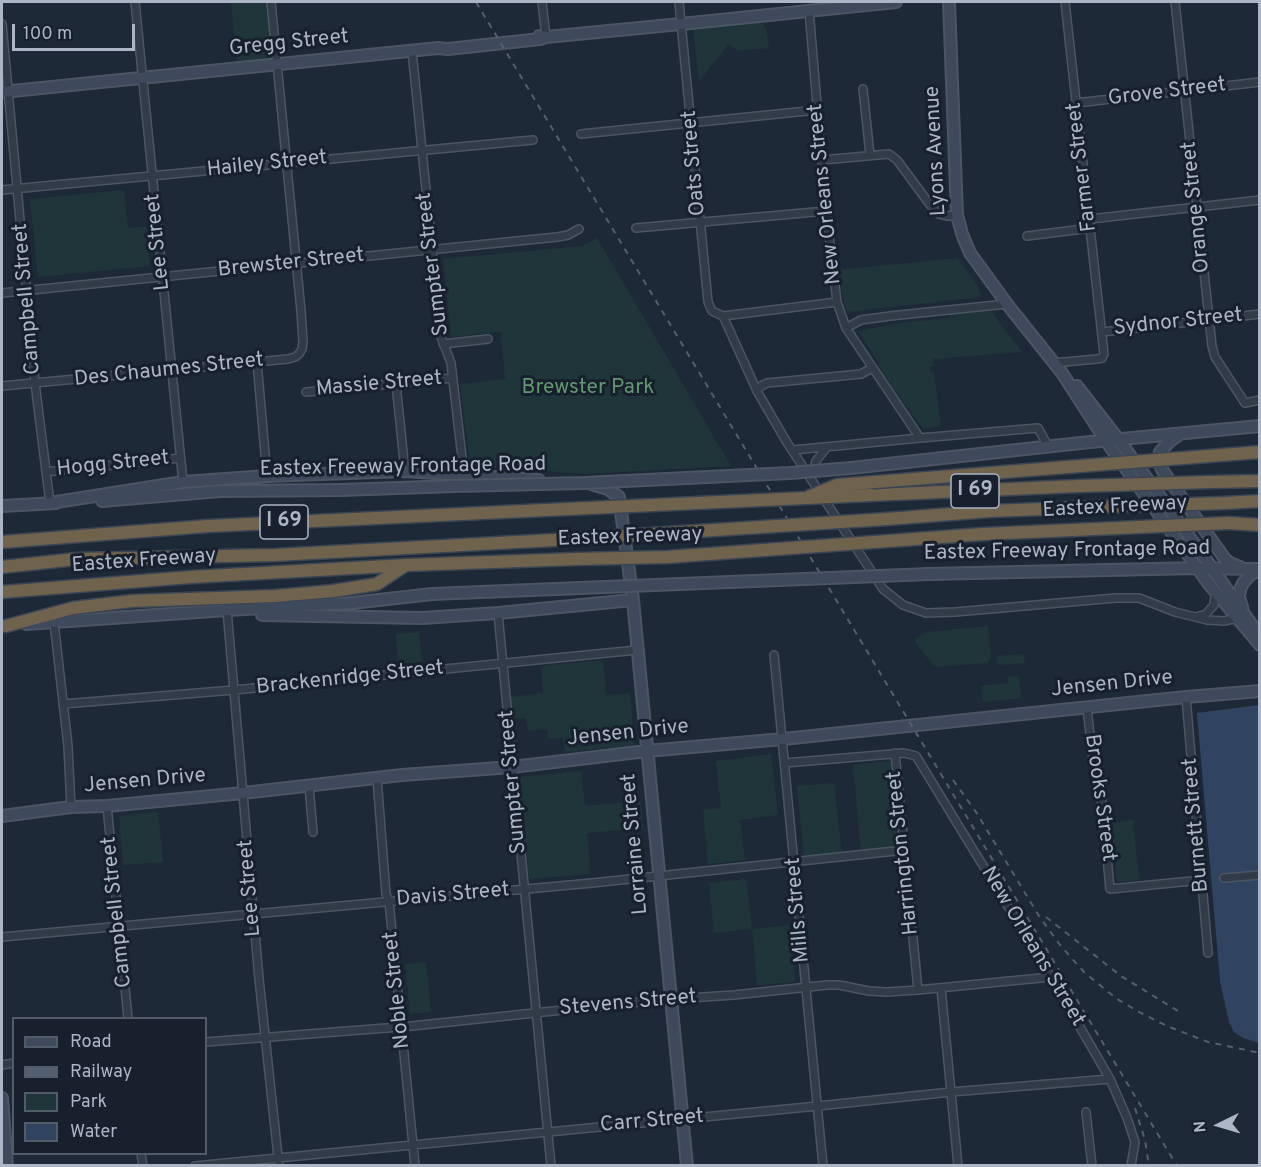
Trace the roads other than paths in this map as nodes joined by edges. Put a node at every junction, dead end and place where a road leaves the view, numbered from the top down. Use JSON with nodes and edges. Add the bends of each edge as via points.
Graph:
{"nodes":[{"id":1,"x":135,"y":2,"type":"edge"},
{"id":2,"x":271,"y":2,"type":"edge"},
{"id":3,"x":542,"y":2,"type":"edge"},
{"id":4,"x":679,"y":2,"type":"edge"},
{"id":5,"x":896,"y":2,"type":"edge"},
{"id":6,"x":950,"y":2,"type":"edge"},
{"id":7,"x":1065,"y":2,"type":"edge"},
{"id":8,"x":1175,"y":2,"type":"edge"},
{"id":9,"x":809,"y":10,"type":"junction"},
{"id":10,"x":2,"y":24,"type":"edge"},
{"id":11,"x":681,"y":24,"type":"junction"},
{"id":12,"x":546,"y":37,"type":"junction"},
{"id":13,"x":412,"y":51,"type":"junction"},
{"id":14,"x":277,"y":64,"type":"junction"},
{"id":15,"x":142,"y":78,"type":"junction"},
{"id":16,"x":1260,"y":82,"type":"edge"},
{"id":17,"x":863,"y":89,"type":"dead end"},
{"id":18,"x":1185,"y":90,"type":"junction"},
{"id":19,"x":5,"y":91,"type":"edge"},
{"id":20,"x":1076,"y":103,"type":"junction"},
{"id":21,"x":817,"y":110,"type":"junction"},
{"id":22,"x":691,"y":123,"type":"junction"},
{"id":23,"x":581,"y":134,"type":"dead end"},
{"id":24,"x":533,"y":140,"type":"dead end"},
{"id":25,"x":422,"y":150,"type":"junction"},
{"id":26,"x":870,"y":155,"type":"junction"},
{"id":27,"x":822,"y":160,"type":"junction"},
{"id":28,"x":286,"y":164,"type":"junction"},
{"id":29,"x":152,"y":177,"type":"junction"},
{"id":30,"x":18,"y":189,"type":"junction"},
{"id":31,"x":2,"y":190,"type":"edge"},
{"id":32,"x":1260,"y":200,"type":"edge"},
{"id":33,"x":1198,"y":207,"type":"junction"},
{"id":34,"x":826,"y":211,"type":"junction"},
{"id":35,"x":957,"y":215,"type":"junction"},
{"id":36,"x":1090,"y":219,"type":"junction"},
{"id":37,"x":700,"y":222,"type":"junction"},
{"id":38,"x":636,"y":228,"type":"dead end"},
{"id":39,"x":1091,"y":228,"type":"junction"},
{"id":40,"x":579,"y":229,"type":"dead end"},
{"id":41,"x":1027,"y":236,"type":"dead end"},
{"id":42,"x":431,"y":249,"type":"junction"},
{"id":43,"x":296,"y":263,"type":"junction"},
{"id":44,"x":162,"y":277,"type":"junction"},
{"id":45,"x":27,"y":291,"type":"junction"},
{"id":46,"x":2,"y":293,"type":"edge"},
{"id":47,"x":837,"y":302,"type":"junction"},
{"id":48,"x":1007,"y":304,"type":"junction"},
{"id":49,"x":1260,"y":314,"type":"edge"},
{"id":50,"x":723,"y":316,"type":"junction"},
{"id":51,"x":1210,"y":320,"type":"junction"},
{"id":52,"x":846,"y":328,"type":"junction"},
{"id":53,"x":1102,"y":332,"type":"junction"},
{"id":54,"x":488,"y":339,"type":"dead end"},
{"id":55,"x":443,"y":344,"type":"junction"},
{"id":56,"x":257,"y":362,"type":"junction"},
{"id":57,"x":1053,"y":363,"type":"junction"},
{"id":58,"x":872,"y":368,"type":"junction"},
{"id":59,"x":172,"y":371,"type":"junction"},
{"id":60,"x":1062,"y":373,"type":"junction"},
{"id":61,"x":453,"y":378,"type":"junction"},
{"id":62,"x":35,"y":384,"type":"junction"},
{"id":63,"x":396,"y":384,"type":"junction"},
{"id":64,"x":2,"y":386,"type":"edge"},
{"id":65,"x":757,"y":391,"type":"junction"},
{"id":66,"x":306,"y":392,"type":"dead end"},
{"id":67,"x":1260,"y":400,"type":"edge"},
{"id":68,"x":1260,"y":426,"type":"edge"},
{"id":69,"x":1181,"y":434,"type":"junction"},
{"id":70,"x":920,"y":438,"type":"junction"},
{"id":71,"x":1119,"y":440,"type":"junction"},
{"id":72,"x":1106,"y":441,"type":"junction"},
{"id":73,"x":827,"y":447,"type":"junction"},
{"id":74,"x":1049,"y":448,"type":"junction"},
{"id":75,"x":792,"y":450,"type":"junction"},
{"id":76,"x":1260,"y":452,"type":"edge"},
{"id":77,"x":180,"y":458,"type":"junction"},
{"id":78,"x":405,"y":471,"type":"junction"},
{"id":79,"x":46,"y":472,"type":"junction"},
{"id":80,"x":464,"y":475,"type":"junction"},
{"id":81,"x":267,"y":476,"type":"junction"},
{"id":82,"x":811,"y":479,"type":"junction"},
{"id":83,"x":1260,"y":481,"type":"edge"},
{"id":84,"x":183,"y":483,"type":"junction"},
{"id":85,"x":808,"y":497,"type":"junction"},
{"id":86,"x":1260,"y":501,"type":"edge"},
{"id":87,"x":50,"y":503,"type":"junction"},
{"id":88,"x":5,"y":506,"type":"edge"},
{"id":89,"x":1260,"y":524,"type":"edge"},
{"id":90,"x":2,"y":542,"type":"edge"},
{"id":91,"x":407,"y":565,"type":"junction"},
{"id":92,"x":2,"y":567,"type":"edge"},
{"id":93,"x":1197,"y":568,"type":"junction"},
{"id":94,"x":1212,"y":568,"type":"junction"},
{"id":95,"x":1245,"y":568,"type":"junction"},
{"id":96,"x":1260,"y":569,"type":"edge"},
{"id":97,"x":1212,"y":588,"type":"junction"},
{"id":98,"x":2,"y":592,"type":"edge"},
{"id":99,"x":633,"y":600,"type":"junction"},
{"id":100,"x":226,"y":610,"type":"junction"},
{"id":101,"x":498,"y":613,"type":"junction"},
{"id":102,"x":1241,"y":616,"type":"junction"},
{"id":103,"x":1196,"y":617,"type":"junction"},
{"id":104,"x":54,"y":622,"type":"junction"},
{"id":105,"x":4,"y":626,"type":"edge"},
{"id":106,"x":1260,"y":644,"type":"edge"},
{"id":107,"x":637,"y":650,"type":"junction"},
{"id":108,"x":774,"y":655,"type":"dead end"},
{"id":109,"x":502,"y":663,"type":"junction"},
{"id":110,"x":234,"y":690,"type":"junction"},
{"id":111,"x":1260,"y":691,"type":"edge"},
{"id":112,"x":1186,"y":697,"type":"junction"},
{"id":113,"x":63,"y":704,"type":"junction"},
{"id":114,"x":1087,"y":708,"type":"junction"},
{"id":115,"x":783,"y":739,"type":"junction"},
{"id":116,"x":647,"y":751,"type":"junction"},
{"id":117,"x":895,"y":753,"type":"junction"},
{"id":118,"x":785,"y":763,"type":"junction"},
{"id":119,"x":512,"y":767,"type":"junction"},
{"id":120,"x":377,"y":778,"type":"junction"},
{"id":121,"x":309,"y":786,"type":"junction"},
{"id":122,"x":243,"y":793,"type":"junction"},
{"id":123,"x":107,"y":806,"type":"junction"},
{"id":124,"x":71,"y":807,"type":"junction"},
{"id":125,"x":2,"y":816,"type":"edge"},
{"id":126,"x":313,"y":832,"type":"dead end"},
{"id":127,"x":904,"y":850,"type":"junction"},
{"id":128,"x":794,"y":861,"type":"junction"},
{"id":129,"x":1260,"y":875,"type":"edge"},
{"id":130,"x":659,"y":876,"type":"junction"},
{"id":131,"x":1224,"y":878,"type":"dead end"},
{"id":132,"x":1202,"y":880,"type":"junction"},
{"id":133,"x":524,"y":889,"type":"junction"},
{"id":134,"x":389,"y":902,"type":"junction"},
{"id":135,"x":254,"y":914,"type":"junction"},
{"id":136,"x":119,"y":927,"type":"junction"},
{"id":137,"x":2,"y":937,"type":"edge"},
{"id":138,"x":1208,"y":953,"type":"dead end"},
{"id":139,"x":1050,"y":977,"type":"junction"},
{"id":140,"x":806,"y":987,"type":"junction"},
{"id":141,"x":941,"y":988,"type":"junction"},
{"id":142,"x":918,"y":990,"type":"junction"},
{"id":143,"x":671,"y":999,"type":"junction"},
{"id":144,"x":536,"y":1013,"type":"junction"},
{"id":145,"x":128,"y":1017,"type":"edge"},
{"id":146,"x":401,"y":1026,"type":"junction"},
{"id":147,"x":266,"y":1036,"type":"junction"},
{"id":148,"x":207,"y":1042,"type":"edge"},
{"id":149,"x":1110,"y":1079,"type":"junction"},
{"id":150,"x":951,"y":1092,"type":"junction"},
{"id":151,"x":2,"y":1098,"type":"edge"},
{"id":152,"x":818,"y":1106,"type":"junction"},
{"id":153,"x":1086,"y":1112,"type":"dead end"},
{"id":154,"x":683,"y":1119,"type":"junction"},
{"id":155,"x":548,"y":1132,"type":"junction"},
{"id":156,"x":413,"y":1144,"type":"junction"},
{"id":157,"x":278,"y":1162,"type":"edge"},
{"id":158,"x":8,"y":1166,"type":"edge"},
{"id":159,"x":195,"y":1166,"type":"edge"},
{"id":160,"x":415,"y":1166,"type":"edge"},
{"id":161,"x":551,"y":1166,"type":"edge"},
{"id":162,"x":687,"y":1166,"type":"edge"},
{"id":163,"x":823,"y":1166,"type":"edge"},
{"id":164,"x":958,"y":1166,"type":"edge"},
{"id":165,"x":1092,"y":1166,"type":"edge"},
{"id":166,"x":1131,"y":1166,"type":"edge"}],
"edges":[{"from":1,"to":15,"type":"street","name":"Lee Street"},
{"from":2,"to":14,"type":"street"},
{"from":3,"to":12,"type":"street"},
{"from":4,"to":11,"type":"street","name":"Oats Street"},
{"from":5,"to":9,"type":"main road","name":"Gregg Street"},
{"from":6,"to":35,"type":"main road","name":"Lyons Avenue"},
{"from":7,"to":20,"type":"street","name":"Farmer Street"},
{"from":8,"to":18,"type":"street","name":"Orange Street"},
{"from":9,"to":11,"type":"main road","name":"Gregg Street"},
{"from":9,"to":21,"type":"street","name":"New Orleans Street"},
{"from":10,"to":19,"type":"street","name":"Campbell Street"},
{"from":11,"to":12,"type":"main road","name":"Gregg Street"},
{"from":11,"to":22,"type":"street","name":"Oats Street"},
{"from":12,"to":13,"type":"main road","name":"Gregg Street"},
{"from":13,"to":14,"type":"main road","name":"Gregg Street"},
{"from":13,"to":25,"type":"street","name":"Sumpter Street"},
{"from":14,"to":15,"type":"main road","name":"Gregg Street"},
{"from":14,"to":28,"type":"street"},
{"from":15,"to":19,"type":"main road","name":"Gregg Street"},
{"from":15,"to":29,"type":"street","name":"Lee Street"},
{"from":16,"to":18,"type":"street","name":"Grove Street"},
{"from":17,"to":26,"type":"street"},
{"from":18,"to":20,"type":"street","name":"Grove Street"},
{"from":18,"to":33,"type":"street","name":"Orange Street"},
{"from":19,"to":30,"type":"street","name":"Campbell Street"},
{"from":20,"to":36,"type":"street","name":"Farmer Street"},
{"from":21,"to":22,"type":"street"},
{"from":21,"to":27,"type":"street","name":"New Orleans Street"},
{"from":22,"to":23,"type":"street"},
{"from":22,"to":37,"type":"street","name":"Oats Street"},
{"from":24,"to":25,"type":"street","name":"Hailey Street"},
{"from":25,"to":28,"type":"street","name":"Hailey Street"},
{"from":25,"to":42,"type":"street","name":"Sumpter Street"},
{"from":26,"to":27,"type":"street"},
{"from":26,"to":35,"type":"street","via":[[893,155],[931,206],[939,213]]},
{"from":27,"to":34,"type":"street","name":"New Orleans Street"},
{"from":28,"to":29,"type":"street","name":"Hailey Street"},
{"from":28,"to":43,"type":"street"},
{"from":29,"to":30,"type":"street","name":"Hailey Street"},
{"from":29,"to":44,"type":"street","name":"Lee Street"},
{"from":30,"to":31,"type":"street","name":"Hailey Street"},
{"from":30,"to":45,"type":"street","name":"Campbell Street"},
{"from":32,"to":33,"type":"street"},
{"from":33,"to":36,"type":"street"},
{"from":33,"to":51,"type":"street","name":"Orange Street"},
{"from":34,"to":37,"type":"street"},
{"from":34,"to":47,"type":"street","name":"New Orleans Street"},
{"from":35,"to":48,"type":"main road","name":"Lyons Avenue","via":[[970,253]]},
{"from":36,"to":39,"type":"street","name":"Farmer Street"},
{"from":37,"to":38,"type":"street"},
{"from":37,"to":50,"type":"street","name":"Oats Street","via":[[708,302],[712,311]]},
{"from":39,"to":41,"type":"street"},
{"from":39,"to":53,"type":"street","name":"Farmer Street"},
{"from":40,"to":42,"type":"street","name":"Brewster Street","via":[[557,237]]},
{"from":42,"to":43,"type":"street","name":"Brewster Street"},
{"from":42,"to":55,"type":"street","name":"Sumpter Street"},
{"from":43,"to":44,"type":"street","name":"Brewster Street"},
{"from":43,"to":56,"type":"street","name":"Des Chaumes Street","via":[[302,349],[295,357]]},
{"from":44,"to":45,"type":"street","name":"Brewster Street"},
{"from":44,"to":59,"type":"street","name":"Lee Street"},
{"from":45,"to":46,"type":"street","name":"Brewster Street"},
{"from":45,"to":62,"type":"street","name":"Campbell Street"},
{"from":47,"to":50,"type":"street"},
{"from":47,"to":52,"type":"street","name":"New Orleans Street"},
{"from":48,"to":52,"type":"street","via":[[861,320]]},
{"from":48,"to":57,"type":"main road","name":"Lyons Avenue"},
{"from":49,"to":51,"type":"street","name":"Sydnor Street"},
{"from":50,"to":65,"type":"street","name":"Oats Street"},
{"from":51,"to":53,"type":"street","name":"Sydnor Street"},
{"from":51,"to":67,"type":"street","name":"Orange Street","via":[[1215,357],[1245,403]]},
{"from":52,"to":58,"type":"street","name":"New Orleans Street"},
{"from":53,"to":57,"type":"street","name":"Sydnor Street","via":[[1102,358]]},
{"from":54,"to":55,"type":"street"},
{"from":55,"to":61,"type":"street","name":"Sumpter Street"},
{"from":56,"to":59,"type":"street","name":"Des Chaumes Street"},
{"from":56,"to":81,"type":"street"},
{"from":57,"to":60,"type":"main road","name":"Lyons Avenue"},
{"from":58,"to":65,"type":"street","via":[[861,374],[767,383]]},
{"from":58,"to":70,"type":"street","name":"New Orleans Street"},
{"from":59,"to":62,"type":"street","name":"Des Chaumes Street"},
{"from":59,"to":77,"type":"street","name":"Lee Street"},
{"from":60,"to":71,"type":"main road","name":"Lyons Avenue","via":[[1077,386]]},
{"from":60,"to":72,"type":"main road","name":"Lyons Avenue"},
{"from":61,"to":63,"type":"street","name":"Massie Street"},
{"from":61,"to":80,"type":"street","name":"Sumpter Street"},
{"from":62,"to":64,"type":"street","name":"Des Chaumes Street"},
{"from":62,"to":79,"type":"street","name":"Campbell Street"},
{"from":63,"to":66,"type":"street","name":"Massie Street"},
{"from":63,"to":78,"type":"street"},
{"from":65,"to":75,"type":"street","name":"Oats Street"},
{"from":68,"to":69,"type":"main road","name":"Eastex Freeway Frontage Road"},
{"from":69,"to":71,"type":"main road","name":"Eastex Freeway Frontage Road"},
{"from":69,"to":95,"type":"main road","via":[[1160,452],[1159,463],[1225,559]]},
{"from":70,"to":73,"type":"street"},
{"from":70,"to":74,"type":"street","via":[[1038,428]]},
{"from":71,"to":72,"type":"main road","name":"Eastex Freeway Frontage Road"},
{"from":71,"to":94,"type":"main road","name":"Lyons Avenue"},
{"from":72,"to":74,"type":"main road","name":"Eastex Freeway Frontage Road"},
{"from":72,"to":93,"type":"main road","name":"Lyons Avenue"},
{"from":73,"to":75,"type":"street"},
{"from":73,"to":82,"type":"street","via":[[816,461]]},
{"from":74,"to":87,"type":"main road","name":"Eastex Freeway Frontage Road","bridge":true,"via":[[768,474],[595,483],[220,491]]},
{"from":75,"to":82,"type":"street"},
{"from":76,"to":85,"type":"highway","bridge":true,"via":[[837,485]]},
{"from":77,"to":79,"type":"street","name":"Hogg Street"},
{"from":77,"to":84,"type":"street","name":"Lee Street"},
{"from":78,"to":80,"type":"main road","name":"Lorraine Street"},
{"from":78,"to":81,"type":"main road","name":"Lorraine Street"},
{"from":79,"to":87,"type":"street","name":"Campbell Street"},
{"from":80,"to":99,"type":"main road","name":"Lorraine Street","via":[[592,484],[609,489],[619,497]]},
{"from":81,"to":84,"type":"main road","name":"Lorraine Street"},
{"from":82,"to":103,"type":"street","via":[[883,589],[903,605],[926,613],[1139,598]]},
{"from":83,"to":85,"type":"highway","name":"Eastex Freeway","number":"I 69","bridge":true},
{"from":84,"to":87,"type":"main road","name":"Lorraine Street"},
{"from":85,"to":90,"type":"highway","name":"Eastex Freeway","number":"I 69","bridge":true,"via":[[208,526]]},
{"from":86,"to":92,"type":"highway","bridge":true,"via":[[990,511],[573,539],[275,555],[76,559]]},
{"from":87,"to":88,"type":"main road","name":"Eastex Freeway Frontage Road"},
{"from":89,"to":91,"type":"highway","name":"Eastex Freeway","number":"I 69","bridge":true,"via":[[1107,527],[667,557]]},
{"from":91,"to":98,"type":"highway","name":"Eastex Freeway","number":"I 69"},
{"from":91,"to":105,"type":"highway","via":[[377,584],[333,591],[132,601],[73,608]]},
{"from":93,"to":94,"type":"main road","name":"Eastex Freeway Frontage Road"},
{"from":93,"to":97,"type":"main road","name":"Lyons Avenue"},
{"from":93,"to":100,"type":"main road","name":"Eastex Freeway Frontage Road","bridge":true,"via":[[929,573],[432,594]]},
{"from":94,"to":95,"type":"main road","name":"Eastex Freeway Frontage Road"},
{"from":94,"to":102,"type":"main road","name":"Lyons Avenue"},
{"from":95,"to":96,"type":"main road","name":"Eastex Freeway Frontage Road"},
{"from":96,"to":102,"type":"main road","via":[[1246,578],[1240,590]]},
{"from":97,"to":102,"type":"main road","name":"Lyons Avenue"},
{"from":97,"to":103,"type":"street","name":"Eastex Freeway Frontage Road","via":[[1214,605],[1205,615]]},
{"from":99,"to":101,"type":"main road"},
{"from":99,"to":107,"type":"main road","name":"Lorraine Street"},
{"from":100,"to":101,"type":"main road","via":[[241,614],[383,618]]},
{"from":100,"to":104,"type":"main road"},
{"from":100,"to":110,"type":"street","name":"Lee Street"},
{"from":101,"to":109,"type":"street","name":"Sumpter Street"},
{"from":102,"to":103,"type":"street","via":[[1224,621]]},
{"from":102,"to":106,"type":"main road","name":"Lyons Avenue"},
{"from":104,"to":105,"type":"main road"},
{"from":104,"to":113,"type":"street"},
{"from":107,"to":109,"type":"street","name":"Brackenridge Street"},
{"from":107,"to":116,"type":"main road","name":"Lorraine Street"},
{"from":108,"to":115,"type":"street","name":"Mills Street"},
{"from":109,"to":110,"type":"street","name":"Brackenridge Street"},
{"from":109,"to":119,"type":"street","name":"Sumpter Street"},
{"from":110,"to":113,"type":"street","name":"Brackenridge Street"},
{"from":110,"to":122,"type":"street","name":"Lee Street"},
{"from":111,"to":112,"type":"main road","name":"Jensen Drive"},
{"from":112,"to":114,"type":"main road","name":"Jensen Drive"},
{"from":112,"to":132,"type":"street","name":"Burnett Street"},
{"from":113,"to":124,"type":"street"},
{"from":114,"to":115,"type":"main road","name":"Jensen Drive"},
{"from":114,"to":132,"type":"street","name":"Brooks Street","via":[[1110,889]]},
{"from":115,"to":116,"type":"main road","name":"Jensen Drive"},
{"from":115,"to":118,"type":"street","name":"Mills Street"},
{"from":116,"to":119,"type":"main road","name":"Jensen Drive"},
{"from":116,"to":130,"type":"main road","name":"Lorraine Street"},
{"from":117,"to":118,"type":"street","name":"Harrington Street"},
{"from":117,"to":127,"type":"street","name":"Harrington Street"},
{"from":117,"to":139,"type":"street","name":"New Orleans Street","via":[[916,756]]},
{"from":118,"to":128,"type":"street","name":"Mills Street"},
{"from":119,"to":120,"type":"main road","name":"Jensen Drive"},
{"from":119,"to":133,"type":"street","name":"Sumpter Street"},
{"from":120,"to":121,"type":"main road","name":"Jensen Drive"},
{"from":120,"to":134,"type":"street","name":"Noble Street"},
{"from":121,"to":122,"type":"main road","name":"Jensen Drive"},
{"from":121,"to":126,"type":"street"},
{"from":122,"to":123,"type":"main road","name":"Jensen Drive"},
{"from":122,"to":135,"type":"street","name":"Lee Street"},
{"from":123,"to":124,"type":"main road","name":"Jensen Drive"},
{"from":123,"to":136,"type":"street","name":"Campbell Street"},
{"from":124,"to":125,"type":"main road","name":"Jensen Drive"},
{"from":127,"to":128,"type":"street","name":"Davis Street"},
{"from":127,"to":142,"type":"street","name":"Harrington Street"},
{"from":128,"to":130,"type":"street","name":"Davis Street"},
{"from":128,"to":140,"type":"street","name":"Mills Street"},
{"from":129,"to":131,"type":"street"},
{"from":130,"to":133,"type":"street","name":"Davis Street"},
{"from":130,"to":143,"type":"main road","name":"Lorraine Street"},
{"from":132,"to":138,"type":"street","name":"Burnett Street"},
{"from":133,"to":134,"type":"street","name":"Davis Street"},
{"from":133,"to":144,"type":"street","name":"Sumpter Street"},
{"from":134,"to":135,"type":"street","name":"Davis Street"},
{"from":134,"to":146,"type":"street","name":"Noble Street"},
{"from":135,"to":136,"type":"street","name":"Davis Street"},
{"from":135,"to":147,"type":"street","name":"Lee Street"},
{"from":136,"to":137,"type":"street","name":"Davis Street"},
{"from":136,"to":145,"type":"street","name":"Campbell Street"},
{"from":139,"to":141,"type":"street","name":"Stevens Street"},
{"from":139,"to":149,"type":"street","name":"New Orleans Street"},
{"from":140,"to":142,"type":"street","name":"Stevens Street"},
{"from":140,"to":143,"type":"street","name":"Stevens Street"},
{"from":140,"to":152,"type":"street","name":"Mills Street"},
{"from":141,"to":142,"type":"street","name":"Stevens Street"},
{"from":141,"to":150,"type":"street"},
{"from":143,"to":144,"type":"street","name":"Stevens Street"},
{"from":143,"to":154,"type":"main road","name":"Lorraine Street"},
{"from":144,"to":146,"type":"street","name":"Stevens Street"},
{"from":144,"to":155,"type":"street","name":"Sumpter Street"},
{"from":146,"to":147,"type":"street","name":"Stevens Street"},
{"from":146,"to":156,"type":"street","name":"Noble Street"},
{"from":147,"to":148,"type":"street","name":"Stevens Street"},
{"from":147,"to":157,"type":"street","name":"Lee Street"},
{"from":149,"to":150,"type":"street","name":"Carr Street"},
{"from":149,"to":166,"type":"street","name":"New Orleans Street","via":[[1135,1142]]},
{"from":150,"to":152,"type":"street","name":"Carr Street"},
{"from":150,"to":164,"type":"street"},
{"from":151,"to":158,"type":"main road"},
{"from":152,"to":154,"type":"street","name":"Carr Street"},
{"from":152,"to":163,"type":"street","name":"Mills Street"},
{"from":153,"to":165,"type":"street"},
{"from":154,"to":155,"type":"street","name":"Carr Street"},
{"from":154,"to":162,"type":"main road","name":"Lorraine Street"},
{"from":155,"to":156,"type":"street","name":"Carr Street"},
{"from":155,"to":161,"type":"street","name":"Sumpter Street"},
{"from":156,"to":157,"type":"street","name":"Carr Street"},
{"from":156,"to":160,"type":"street","name":"Noble Street"},
{"from":157,"to":159,"type":"street","name":"Carr Street"}]}
